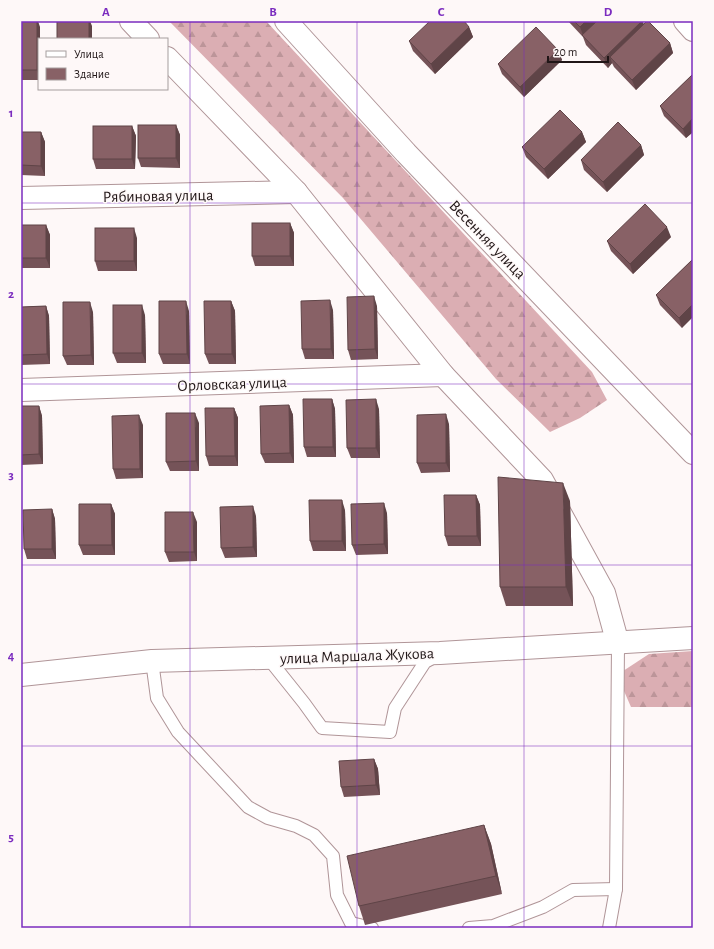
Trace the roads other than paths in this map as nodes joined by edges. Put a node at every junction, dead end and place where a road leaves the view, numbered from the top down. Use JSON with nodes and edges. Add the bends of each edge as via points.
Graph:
{"nodes":[{"id":1,"x":131,"y":21,"type":"edge"},
{"id":2,"x":286,"y":21,"type":"edge"},
{"id":3,"x":685,"y":21,"type":"edge"},
{"id":4,"x":693,"y":30,"type":"edge"},
{"id":5,"x":147,"y":38,"type":"edge"},
{"id":6,"x":168,"y":59,"type":"edge"},
{"id":7,"x":296,"y":192,"type":"junction"},
{"id":8,"x":21,"y":198,"type":"edge"},
{"id":9,"x":443,"y":376,"type":"junction"},
{"id":10,"x":21,"y":390,"type":"edge"},
{"id":11,"x":693,"y":453,"type":"edge"},
{"id":12,"x":693,"y":638,"type":"edge"},
{"id":13,"x":618,"y":644,"type":"junction"},
{"id":14,"x":440,"y":653,"type":"junction"},
{"id":15,"x":268,"y":658,"type":"junction"},
{"id":16,"x":152,"y":661,"type":"junction"},
{"id":17,"x":21,"y":676,"type":"edge"},
{"id":18,"x":616,"y":889,"type":"junction"},
{"id":19,"x":372,"y":928,"type":"edge"},
{"id":20,"x":469,"y":928,"type":"edge"},
{"id":21,"x":609,"y":928,"type":"edge"}],
"edges":[{"from":1,"to":5,"type":"street"},
{"from":2,"to":11,"type":"street","name":"Весенняя улица","via":[[406,153]]},
{"from":3,"to":4,"type":"street"},
{"from":6,"to":7,"type":"street"},
{"from":7,"to":8,"type":"street","name":"Рябиновая улица"},
{"from":7,"to":9,"type":"street"},
{"from":9,"to":10,"type":"street","name":"Орловская улица"},
{"from":9,"to":13,"type":"street","via":[[542,480],[604,593]]},
{"from":12,"to":13,"type":"street","name":"улица Маршала Жукова"},
{"from":13,"to":14,"type":"street","name":"улица Маршала Жукова"},
{"from":13,"to":18,"type":"lane"},
{"from":14,"to":15,"type":"street","name":"улица Маршала Жукова"},
{"from":14,"to":15,"type":"lane","via":[[425,662],[395,708],[390,732],[322,728]]},
{"from":15,"to":16,"type":"street","name":"улица Маршала Жукова"},
{"from":16,"to":17,"type":"street","name":"улица Маршала Жукова"},
{"from":16,"to":19,"type":"lane","via":[[157,698],[178,732],[248,807],[268,818],[296,826],[314,835],[333,856],[337,895],[351,923]]},
{"from":18,"to":20,"type":"lane","via":[[573,890],[542,908],[493,926]]},
{"from":18,"to":21,"type":"lane"}]}
